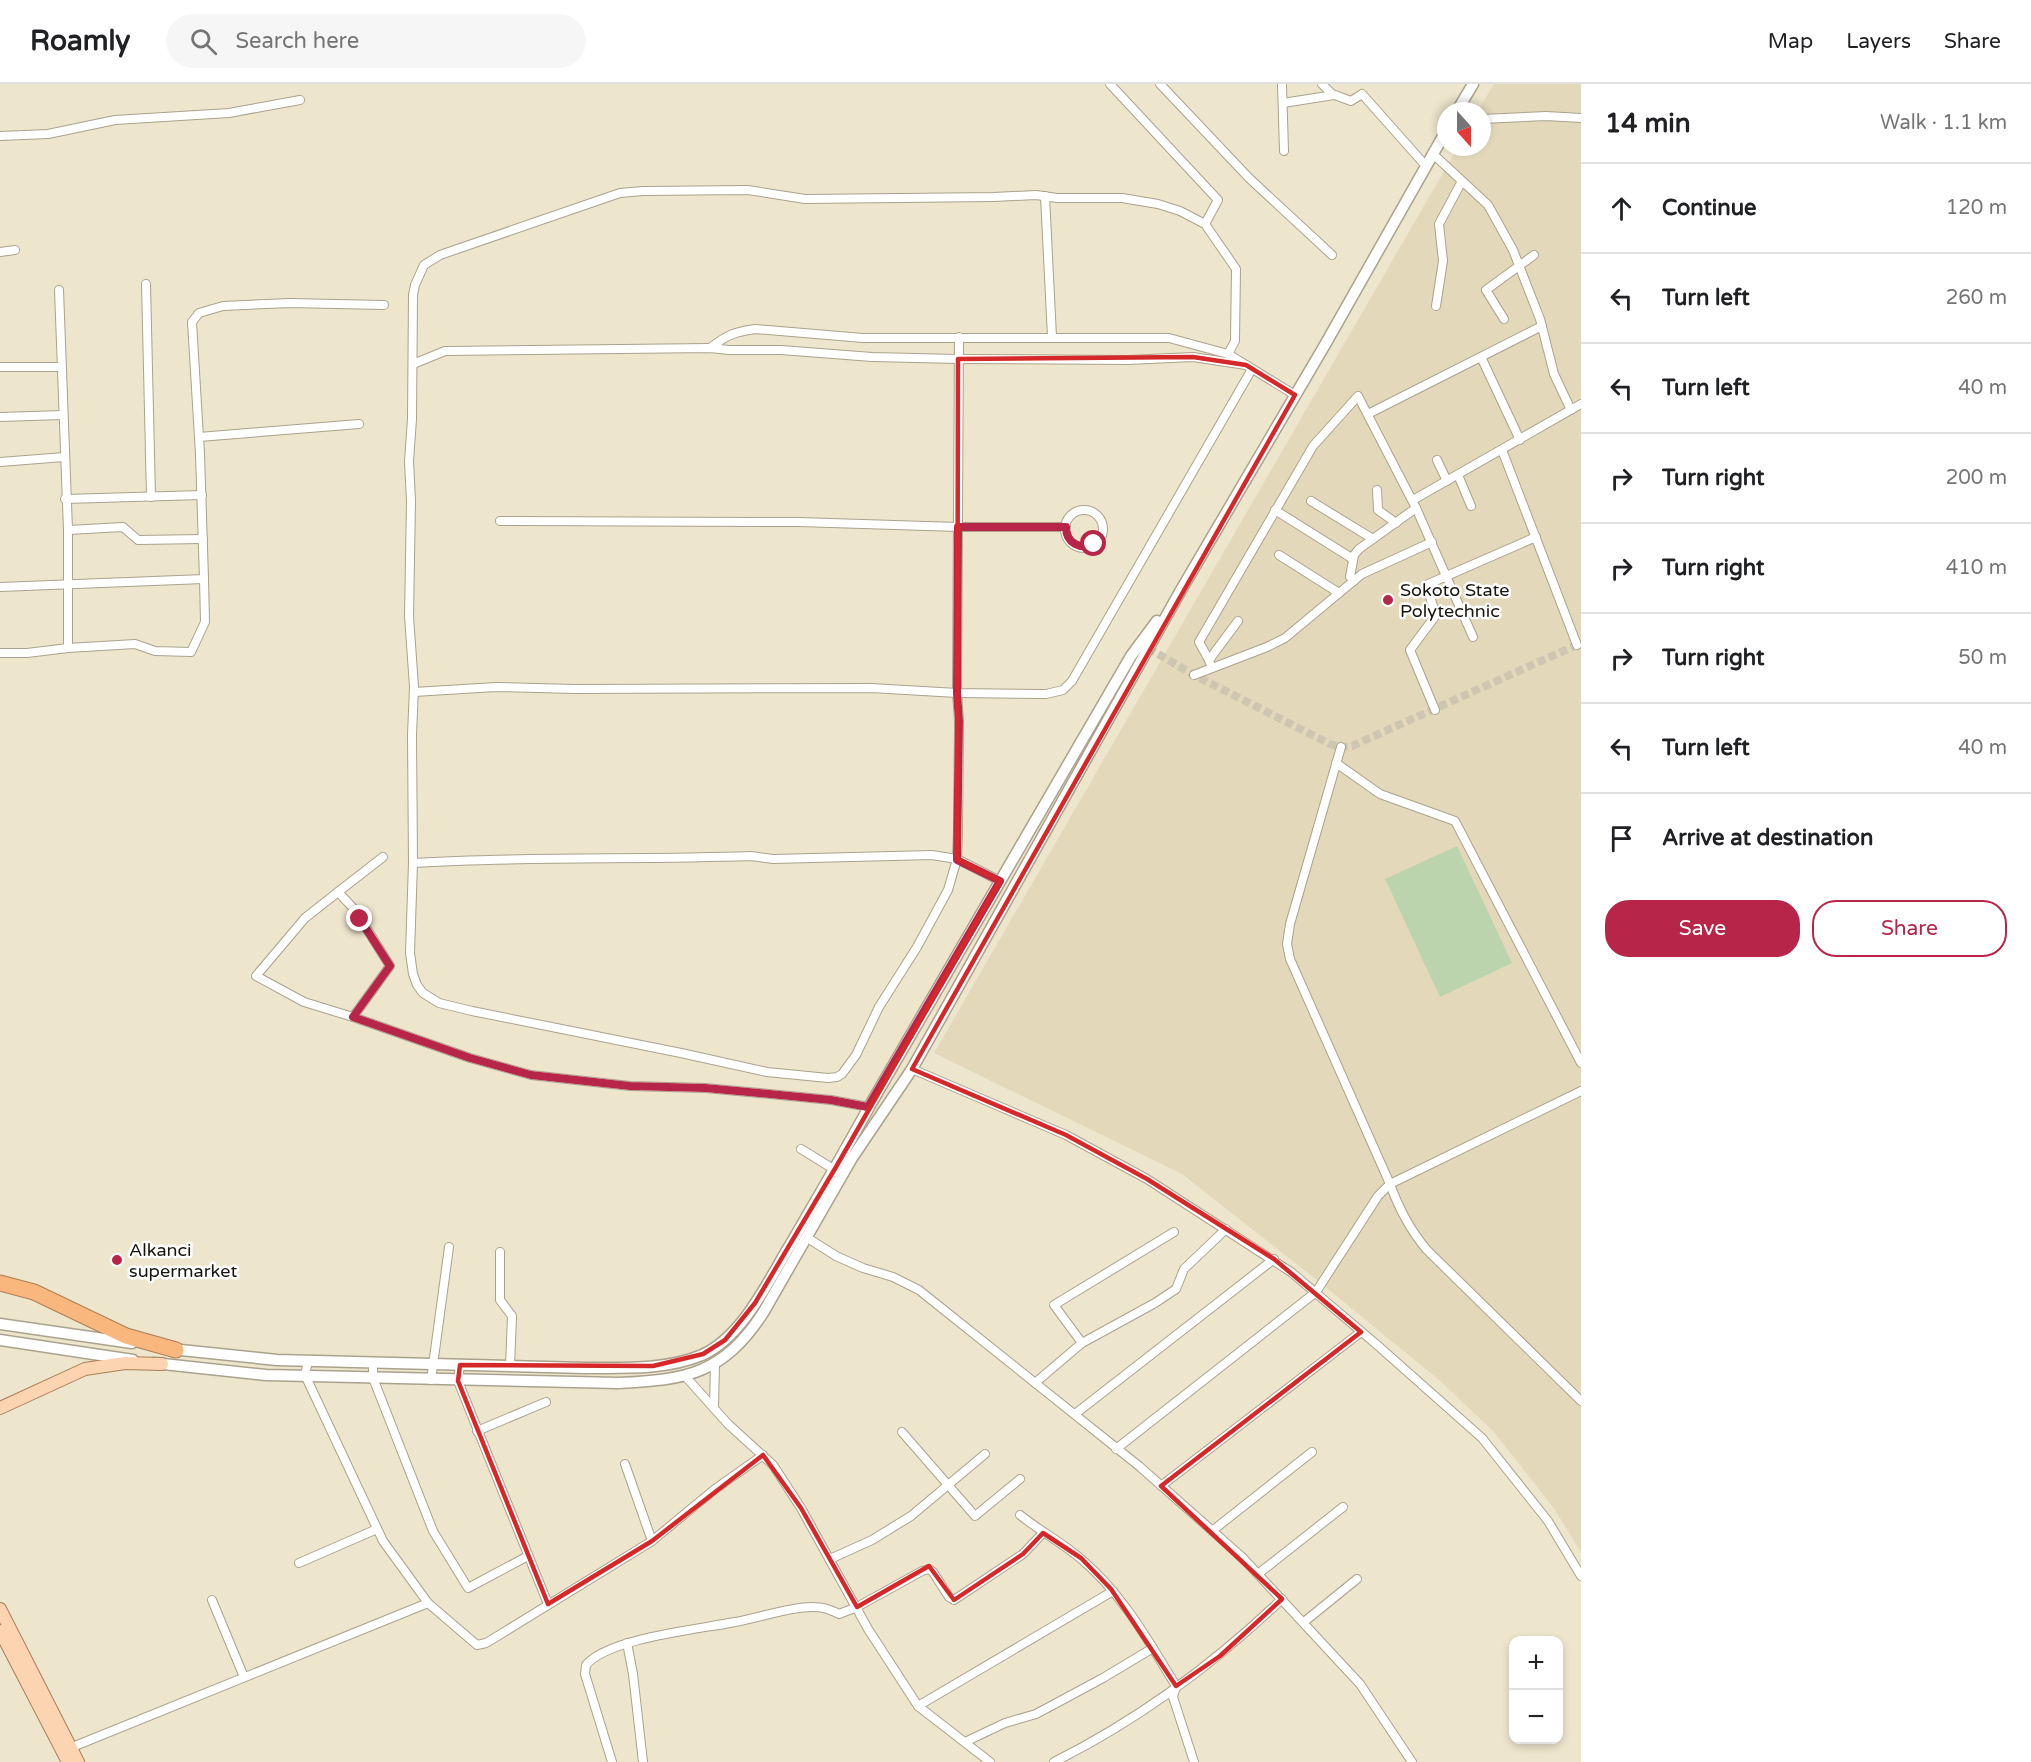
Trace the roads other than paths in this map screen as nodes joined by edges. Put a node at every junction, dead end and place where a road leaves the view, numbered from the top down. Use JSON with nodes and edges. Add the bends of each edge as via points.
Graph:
{"nodes":[{"id":1,"x":1110,"y":84,"type":"edge"},
{"id":2,"x":1160,"y":84,"type":"edge"},
{"id":3,"x":1282,"y":84,"type":"edge"},
{"id":4,"x":1322,"y":84,"type":"edge"},
{"id":5,"x":1473,"y":84,"type":"edge"},
{"id":6,"x":1334,"y":95,"type":"junction"},
{"id":7,"x":300,"y":100,"type":"dead end"},
{"id":8,"x":1462,"y":102,"type":"edge"},
{"id":9,"x":1283,"y":103,"type":"junction"},
{"id":10,"x":1581,"y":118,"type":"edge"},
{"id":11,"x":1491,"y":119,"type":"edge"},
{"id":12,"x":0,"y":136,"type":"edge"},
{"id":13,"x":1437,"y":147,"type":"edge"},
{"id":14,"x":1284,"y":151,"type":"dead end"},
{"id":15,"x":1433,"y":154,"type":"junction"},
{"id":16,"x":1426,"y":166,"type":"junction"},
{"id":17,"x":1462,"y":180,"type":"junction"},
{"id":18,"x":1046,"y":196,"type":"junction"},
{"id":19,"x":1205,"y":224,"type":"junction"},
{"id":20,"x":15,"y":250,"type":"dead end"},
{"id":21,"x":0,"y":252,"type":"edge"},
{"id":22,"x":1332,"y":255,"type":"dead end"},
{"id":23,"x":1534,"y":255,"type":"dead end"},
{"id":24,"x":1519,"y":266,"type":"junction"},
{"id":25,"x":146,"y":284,"type":"dead end"},
{"id":26,"x":59,"y":290,"type":"dead end"},
{"id":27,"x":384,"y":305,"type":"dead end"},
{"id":28,"x":1436,"y":306,"type":"dead end"},
{"id":29,"x":1504,"y":319,"type":"dead end"},
{"id":30,"x":1542,"y":327,"type":"junction"},
{"id":31,"x":959,"y":337,"type":"junction"},
{"id":32,"x":1052,"y":338,"type":"junction"},
{"id":33,"x":710,"y":348,"type":"junction"},
{"id":34,"x":1228,"y":354,"type":"junction"},
{"id":35,"x":1481,"y":357,"type":"junction"},
{"id":36,"x":958,"y":359,"type":"junction"},
{"id":37,"x":413,"y":364,"type":"junction"},
{"id":38,"x":0,"y":367,"type":"edge"},
{"id":39,"x":1249,"y":367,"type":"junction"},
{"id":40,"x":61,"y":368,"type":"junction"},
{"id":41,"x":1295,"y":395,"type":"junction"},
{"id":42,"x":1581,"y":404,"type":"edge"},
{"id":43,"x":1571,"y":410,"type":"junction"},
{"id":44,"x":1368,"y":414,"type":"junction"},
{"id":45,"x":63,"y":415,"type":"junction"},
{"id":46,"x":0,"y":417,"type":"edge"},
{"id":47,"x":359,"y":424,"type":"dead end"},
{"id":48,"x":199,"y":437,"type":"junction"},
{"id":49,"x":1520,"y":440,"type":"junction"},
{"id":50,"x":1502,"y":450,"type":"junction"},
{"id":51,"x":64,"y":457,"type":"junction"},
{"id":52,"x":1437,"y":460,"type":"dead end"},
{"id":53,"x":0,"y":462,"type":"edge"},
{"id":54,"x":1458,"y":475,"type":"junction"},
{"id":55,"x":1447,"y":481,"type":"junction"},
{"id":56,"x":1377,"y":490,"type":"dead end"},
{"id":57,"x":202,"y":495,"type":"junction"},
{"id":58,"x":151,"y":497,"type":"junction"},
{"id":59,"x":65,"y":499,"type":"junction"},
{"id":60,"x":1311,"y":501,"type":"dead end"},
{"id":61,"x":1414,"y":504,"type":"junction"},
{"id":62,"x":1471,"y":506,"type":"dead end"},
{"id":63,"x":1275,"y":510,"type":"junction"},
{"id":64,"x":500,"y":521,"type":"dead end"},
{"id":65,"x":1396,"y":523,"type":"junction"},
{"id":66,"x":958,"y":527,"type":"junction"},
{"id":67,"x":1066,"y":527,"type":"junction"},
{"id":68,"x":68,"y":530,"type":"junction"},
{"id":69,"x":1536,"y":537,"type":"junction"},
{"id":70,"x":203,"y":539,"type":"junction"},
{"id":71,"x":1373,"y":539,"type":"junction"},
{"id":72,"x":1432,"y":542,"type":"junction"},
{"id":73,"x":1279,"y":555,"type":"dead end"},
{"id":74,"x":1353,"y":559,"type":"junction"},
{"id":75,"x":1448,"y":576,"type":"junction"},
{"id":76,"x":204,"y":579,"type":"junction"},
{"id":77,"x":1354,"y":581,"type":"junction"},
{"id":78,"x":68,"y":583,"type":"junction"},
{"id":79,"x":0,"y":586,"type":"edge"},
{"id":80,"x":1181,"y":590,"type":"junction"},
{"id":81,"x":1339,"y":593,"type":"junction"},
{"id":82,"x":1238,"y":621,"type":"dead end"},
{"id":83,"x":1473,"y":637,"type":"dead end"},
{"id":84,"x":1577,"y":645,"type":"dead end"},
{"id":85,"x":68,"y":648,"type":"junction"},
{"id":86,"x":0,"y":653,"type":"edge"},
{"id":87,"x":1209,"y":660,"type":"junction"},
{"id":88,"x":1212,"y":668,"type":"junction"},
{"id":89,"x":1194,"y":675,"type":"dead end"},
{"id":90,"x":414,"y":692,"type":"junction"},
{"id":91,"x":957,"y":693,"type":"junction"},
{"id":92,"x":1435,"y":710,"type":"dead end"},
{"id":93,"x":1341,"y":747,"type":"dead end"},
{"id":94,"x":1336,"y":763,"type":"junction"},
{"id":95,"x":383,"y":857,"type":"dead end"},
{"id":96,"x":957,"y":860,"type":"junction"},
{"id":97,"x":413,"y":863,"type":"junction"},
{"id":98,"x":1000,"y":881,"type":"junction"},
{"id":99,"x":338,"y":892,"type":"junction"},
{"id":100,"x":353,"y":1017,"type":"junction"},
{"id":101,"x":1581,"y":1063,"type":"edge"},
{"id":102,"x":912,"y":1069,"type":"junction"},
{"id":103,"x":1581,"y":1091,"type":"edge"},
{"id":104,"x":868,"y":1107,"type":"junction"},
{"id":105,"x":801,"y":1149,"type":"dead end"},
{"id":106,"x":835,"y":1170,"type":"junction"},
{"id":107,"x":1390,"y":1184,"type":"junction"},
{"id":108,"x":1226,"y":1229,"type":"junction"},
{"id":109,"x":1174,"y":1232,"type":"dead end"},
{"id":110,"x":807,"y":1237,"type":"junction"},
{"id":111,"x":449,"y":1247,"type":"dead end"},
{"id":112,"x":500,"y":1252,"type":"dead end"},
{"id":113,"x":1274,"y":1259,"type":"junction"},
{"id":114,"x":0,"y":1283,"type":"edge"},
{"id":115,"x":1316,"y":1292,"type":"junction"},
{"id":116,"x":0,"y":1324,"type":"edge"},
{"id":117,"x":1361,"y":1332,"type":"junction"},
{"id":118,"x":0,"y":1340,"type":"edge"},
{"id":119,"x":1082,"y":1343,"type":"junction"},
{"id":120,"x":176,"y":1350,"type":"junction"},
{"id":121,"x":308,"y":1361,"type":"junction"},
{"id":122,"x":372,"y":1363,"type":"junction"},
{"id":123,"x":162,"y":1364,"type":"junction"},
{"id":124,"x":433,"y":1364,"type":"junction"},
{"id":125,"x":715,"y":1364,"type":"junction"},
{"id":126,"x":460,"y":1365,"type":"junction"},
{"id":127,"x":510,"y":1366,"type":"junction"},
{"id":128,"x":305,"y":1376,"type":"junction"},
{"id":129,"x":685,"y":1376,"type":"junction"},
{"id":130,"x":373,"y":1378,"type":"junction"},
{"id":131,"x":431,"y":1380,"type":"junction"},
{"id":132,"x":458,"y":1381,"type":"junction"},
{"id":133,"x":1035,"y":1383,"type":"junction"},
{"id":134,"x":1581,"y":1401,"type":"edge"},
{"id":135,"x":546,"y":1402,"type":"dead end"},
{"id":136,"x":714,"y":1407,"type":"junction"},
{"id":137,"x":0,"y":1408,"type":"edge"},
{"id":138,"x":1075,"y":1414,"type":"junction"},
{"id":139,"x":477,"y":1431,"type":"junction"},
{"id":140,"x":902,"y":1432,"type":"dead end"},
{"id":141,"x":1116,"y":1449,"type":"junction"},
{"id":142,"x":1312,"y":1452,"type":"dead end"},
{"id":143,"x":985,"y":1454,"type":"dead end"},
{"id":144,"x":763,"y":1455,"type":"junction"},
{"id":145,"x":624,"y":1464,"type":"dead end"},
{"id":146,"x":1020,"y":1479,"type":"dead end"},
{"id":147,"x":948,"y":1484,"type":"junction"},
{"id":148,"x":1161,"y":1486,"type":"junction"},
{"id":149,"x":1343,"y":1507,"type":"dead end"},
{"id":150,"x":1020,"y":1515,"type":"dead end"},
{"id":151,"x":377,"y":1529,"type":"junction"},
{"id":152,"x":1212,"y":1531,"type":"junction"},
{"id":153,"x":1043,"y":1533,"type":"junction"},
{"id":154,"x":652,"y":1541,"type":"junction"},
{"id":155,"x":528,"y":1556,"type":"junction"},
{"id":156,"x":830,"y":1559,"type":"junction"},
{"id":157,"x":299,"y":1563,"type":"dead end"},
{"id":158,"x":1258,"y":1574,"type":"junction"},
{"id":159,"x":1581,"y":1576,"type":"edge"},
{"id":160,"x":1358,"y":1579,"type":"dead end"},
{"id":161,"x":1113,"y":1591,"type":"junction"},
{"id":162,"x":1282,"y":1599,"type":"junction"},
{"id":163,"x":212,"y":1600,"type":"dead end"},
{"id":164,"x":428,"y":1603,"type":"junction"},
{"id":165,"x":548,"y":1604,"type":"junction"},
{"id":166,"x":857,"y":1607,"type":"junction"},
{"id":167,"x":0,"y":1609,"type":"edge"},
{"id":168,"x":1304,"y":1622,"type":"junction"},
{"id":169,"x":0,"y":1631,"type":"edge"},
{"id":170,"x":627,"y":1643,"type":"junction"},
{"id":171,"x":1153,"y":1648,"type":"junction"},
{"id":172,"x":244,"y":1677,"type":"junction"},
{"id":173,"x":1176,"y":1686,"type":"junction"},
{"id":174,"x":918,"y":1706,"type":"junction"},
{"id":175,"x":965,"y":1742,"type":"junction"},
{"id":176,"x":70,"y":1748,"type":"junction"},
{"id":177,"x":68,"y":1762,"type":"edge"},
{"id":178,"x":78,"y":1762,"type":"edge"},
{"id":179,"x":612,"y":1762,"type":"edge"},
{"id":180,"x":643,"y":1762,"type":"edge"},
{"id":181,"x":990,"y":1762,"type":"edge"},
{"id":182,"x":1054,"y":1762,"type":"edge"},
{"id":183,"x":1194,"y":1762,"type":"edge"},
{"id":184,"x":1412,"y":1762,"type":"edge"}],
"edges":[{"from":1,"to":19,"type":"street","via":[[1218,200]]},
{"from":2,"to":22,"type":"street","via":[[1249,178]]},
{"from":3,"to":9,"type":"street"},
{"from":4,"to":6,"type":"street"},
{"from":5,"to":8,"type":"street"},
{"from":6,"to":9,"type":"street"},
{"from":6,"to":16,"type":"street","via":[[1351,101],[1362,94]]},
{"from":7,"to":12,"type":"street","via":[[229,113],[115,120],[48,134]]},
{"from":9,"to":14,"type":"street"},
{"from":10,"to":11,"type":"street"},
{"from":13,"to":15,"type":"street"},
{"from":15,"to":16,"type":"street"},
{"from":15,"to":17,"type":"street"},
{"from":16,"to":41,"type":"street"},
{"from":17,"to":24,"type":"street","via":[[1488,205]]},
{"from":17,"to":28,"type":"street","via":[[1439,224],[1443,261]]},
{"from":18,"to":19,"type":"street","via":[[1122,198],[1158,204]]},
{"from":18,"to":32,"type":"street"},
{"from":18,"to":37,"type":"street","via":[[805,199],[748,190],[620,193],[466,245],[424,265],[413,295]]},
{"from":19,"to":34,"type":"street","via":[[1236,269],[1235,341]]},
{"from":20,"to":21,"type":"street"},
{"from":23,"to":24,"type":"street"},
{"from":24,"to":29,"type":"street","via":[[1486,290]]},
{"from":24,"to":30,"type":"street"},
{"from":25,"to":58,"type":"street"},
{"from":26,"to":40,"type":"street"},
{"from":27,"to":48,"type":"street","via":[[223,306],[194,317]]},
{"from":30,"to":35,"type":"street"},
{"from":30,"to":43,"type":"street","via":[[1554,374]]},
{"from":31,"to":32,"type":"street"},
{"from":31,"to":33,"type":"street","via":[[863,338],[755,329],[726,335]]},
{"from":31,"to":36,"type":"street"},
{"from":32,"to":34,"type":"street","via":[[1168,338]]},
{"from":33,"to":36,"type":"street"},
{"from":33,"to":37,"type":"street","via":[[445,351]]},
{"from":34,"to":39,"type":"street"},
{"from":35,"to":44,"type":"street"},
{"from":35,"to":49,"type":"street"},
{"from":36,"to":39,"type":"street","via":[[1193,357]]},
{"from":36,"to":66,"type":"street"},
{"from":37,"to":90,"type":"street","via":[[409,461]]},
{"from":38,"to":40,"type":"street"},
{"from":39,"to":41,"type":"street"},
{"from":39,"to":91,"type":"street","via":[[1068,686],[1046,694]]},
{"from":40,"to":45,"type":"street"},
{"from":41,"to":80,"type":"street"},
{"from":42,"to":43,"type":"street"},
{"from":43,"to":49,"type":"street"},
{"from":44,"to":61,"type":"street"},
{"from":44,"to":63,"type":"street","via":[[1358,396],[1313,446]]},
{"from":45,"to":46,"type":"street"},
{"from":45,"to":51,"type":"street"},
{"from":47,"to":48,"type":"street"},
{"from":48,"to":57,"type":"street"},
{"from":49,"to":50,"type":"street"},
{"from":50,"to":54,"type":"street"},
{"from":50,"to":69,"type":"street"},
{"from":51,"to":53,"type":"street"},
{"from":51,"to":59,"type":"street"},
{"from":52,"to":55,"type":"street"},
{"from":54,"to":55,"type":"street"},
{"from":54,"to":62,"type":"street"},
{"from":55,"to":61,"type":"street"},
{"from":56,"to":65,"type":"street","via":[[1378,510]]},
{"from":57,"to":58,"type":"street"},
{"from":57,"to":70,"type":"street"},
{"from":58,"to":59,"type":"street"},
{"from":59,"to":68,"type":"street"},
{"from":60,"to":71,"type":"street"},
{"from":61,"to":65,"type":"street"},
{"from":61,"to":72,"type":"street"},
{"from":63,"to":74,"type":"street"},
{"from":63,"to":87,"type":"street","via":[[1199,642]]},
{"from":64,"to":66,"type":"street"},
{"from":65,"to":71,"type":"street"},
{"from":66,"to":67,"type":"street"},
{"from":66,"to":91,"type":"street"},
{"from":67,"to":67,"type":"street","via":[[1068,538],[1080,547],[1094,544],[1103,533],[1101,519],[1089,510],[1075,513]]},
{"from":68,"to":70,"type":"street","via":[[123,527],[138,540]]},
{"from":68,"to":78,"type":"street"},
{"from":69,"to":75,"type":"street"},
{"from":69,"to":84,"type":"street"},
{"from":70,"to":76,"type":"street"},
{"from":71,"to":74,"type":"street"},
{"from":72,"to":75,"type":"street"},
{"from":72,"to":77,"type":"street"},
{"from":73,"to":81,"type":"street"},
{"from":74,"to":77,"type":"street","via":[[1350,577]]},
{"from":75,"to":83,"type":"street"},
{"from":75,"to":92,"type":"street","via":[[1426,585],[1436,615],[1410,650]]},
{"from":76,"to":78,"type":"street"},
{"from":76,"to":85,"type":"street","via":[[205,622],[191,652],[155,651],[135,644]]},
{"from":77,"to":81,"type":"street"},
{"from":78,"to":79,"type":"street"},
{"from":78,"to":85,"type":"street"},
{"from":80,"to":98,"type":"street","via":[[1131,656]]},
{"from":80,"to":102,"type":"street"},
{"from":81,"to":88,"type":"street","via":[[1285,638]]},
{"from":82,"to":87,"type":"street"},
{"from":85,"to":86,"type":"street"},
{"from":87,"to":88,"type":"street"},
{"from":88,"to":89,"type":"street"},
{"from":90,"to":91,"type":"street","via":[[496,687],[871,688]]},
{"from":90,"to":97,"type":"street"},
{"from":91,"to":96,"type":"street"},
{"from":93,"to":94,"type":"street"},
{"from":94,"to":101,"type":"street","via":[[1380,794],[1455,821]]},
{"from":94,"to":107,"type":"street","via":[[1287,944],[1290,959]]},
{"from":95,"to":99,"type":"street"},
{"from":96,"to":97,"type":"street","via":[[932,855],[773,860],[751,856],[489,858]]},
{"from":96,"to":97,"type":"street","via":[[948,890],[879,1007],[856,1055],[842,1074],[828,1078],[767,1072],[439,1003],[423,993],[413,974]]},
{"from":96,"to":98,"type":"street"},
{"from":98,"to":104,"type":"street"},
{"from":99,"to":100,"type":"street","via":[[355,910],[390,966]]},
{"from":99,"to":100,"type":"street","via":[[305,918],[256,976],[304,1002]]},
{"from":100,"to":104,"type":"street","via":[[531,1075],[630,1086],[748,1092]]},
{"from":102,"to":108,"type":"street","via":[[1066,1135],[1147,1179]]},
{"from":102,"to":110,"type":"street","via":[[852,1158]]},
{"from":103,"to":107,"type":"street"},
{"from":104,"to":106,"type":"street"},
{"from":105,"to":106,"type":"street"},
{"from":106,"to":127,"type":"street","via":[[755,1303],[733,1332],[715,1347],[689,1359],[653,1366]]},
{"from":107,"to":115,"type":"street","via":[[1378,1196]]},
{"from":107,"to":134,"type":"street","via":[[1403,1216],[1427,1250]]},
{"from":108,"to":113,"type":"street"},
{"from":108,"to":119,"type":"street","via":[[1184,1269],[1176,1289]]},
{"from":109,"to":119,"type":"street","via":[[1054,1305]]},
{"from":110,"to":125,"type":"street","via":[[752,1330]]},
{"from":110,"to":133,"type":"street","via":[[836,1256],[919,1290]]},
{"from":111,"to":124,"type":"street"},
{"from":112,"to":127,"type":"street","via":[[500,1300],[512,1316]]},
{"from":113,"to":115,"type":"street"},
{"from":113,"to":138,"type":"street"},
{"from":114,"to":120,"type":"highway","via":[[34,1292],[126,1335]]},
{"from":115,"to":117,"type":"street"},
{"from":115,"to":141,"type":"street"},
{"from":116,"to":120,"type":"street"},
{"from":117,"to":148,"type":"street"},
{"from":117,"to":159,"type":"street","via":[[1482,1438],[1548,1521]]},
{"from":118,"to":123,"type":"street"},
{"from":119,"to":133,"type":"street"},
{"from":120,"to":121,"type":"street"},
{"from":121,"to":122,"type":"street"},
{"from":121,"to":128,"type":"street"},
{"from":122,"to":124,"type":"street"},
{"from":122,"to":130,"type":"street"},
{"from":123,"to":128,"type":"street"},
{"from":123,"to":137,"type":"main road","via":[[96,1366]]},
{"from":124,"to":126,"type":"street"},
{"from":124,"to":131,"type":"street"},
{"from":125,"to":129,"type":"street"},
{"from":125,"to":136,"type":"street"},
{"from":126,"to":127,"type":"street"},
{"from":126,"to":132,"type":"street"},
{"from":128,"to":130,"type":"street"},
{"from":128,"to":151,"type":"street"},
{"from":129,"to":132,"type":"street","via":[[618,1383]]},
{"from":129,"to":136,"type":"street"},
{"from":130,"to":131,"type":"street"},
{"from":130,"to":155,"type":"street","via":[[433,1531],[468,1588]]},
{"from":131,"to":132,"type":"street"},
{"from":132,"to":139,"type":"street"},
{"from":133,"to":138,"type":"street"},
{"from":135,"to":139,"type":"street"},
{"from":136,"to":144,"type":"street"},
{"from":138,"to":141,"type":"street"},
{"from":139,"to":155,"type":"street"},
{"from":140,"to":147,"type":"street"},
{"from":141,"to":148,"type":"street"},
{"from":142,"to":152,"type":"street"},
{"from":143,"to":147,"type":"street"},
{"from":144,"to":154,"type":"street"},
{"from":144,"to":156,"type":"street","via":[[779,1474]]},
{"from":145,"to":154,"type":"street"},
{"from":146,"to":147,"type":"street","via":[[975,1516]]},
{"from":147,"to":156,"type":"street","via":[[910,1516],[872,1540]]},
{"from":148,"to":152,"type":"street"},
{"from":149,"to":158,"type":"street"},
{"from":150,"to":153,"type":"street"},
{"from":151,"to":157,"type":"street"},
{"from":151,"to":164,"type":"street"},
{"from":152,"to":158,"type":"street"},
{"from":153,"to":161,"type":"street","via":[[1081,1558]]},
{"from":153,"to":166,"type":"street","via":[[1023,1554],[954,1600],[929,1569]]},
{"from":154,"to":165,"type":"street"},
{"from":155,"to":165,"type":"street"},
{"from":156,"to":166,"type":"street"},
{"from":158,"to":162,"type":"street"},
{"from":160,"to":168,"type":"street"},
{"from":161,"to":171,"type":"street"},
{"from":161,"to":174,"type":"street"},
{"from":162,"to":168,"type":"street"},
{"from":162,"to":173,"type":"street","via":[[1220,1656]]},
{"from":163,"to":172,"type":"street"},
{"from":164,"to":165,"type":"street","via":[[477,1645]]},
{"from":164,"to":172,"type":"street"},
{"from":166,"to":170,"type":"street","via":[[839,1614],[826,1607],[809,1607]]},
{"from":166,"to":174,"type":"street"},
{"from":167,"to":176,"type":"main road"},
{"from":168,"to":184,"type":"street","via":[[1360,1684]]},
{"from":169,"to":177,"type":"main road"},
{"from":170,"to":179,"type":"street","via":[[595,1657],[585,1670]]},
{"from":170,"to":180,"type":"street"},
{"from":171,"to":173,"type":"street"},
{"from":171,"to":175,"type":"street","via":[[1036,1714],[1005,1723]]},
{"from":172,"to":176,"type":"street"},
{"from":173,"to":182,"type":"street","via":[[1136,1716]]},
{"from":173,"to":183,"type":"street","via":[[1173,1698]]},
{"from":174,"to":175,"type":"street"},
{"from":175,"to":181,"type":"street"},
{"from":176,"to":178,"type":"main road"}]}
